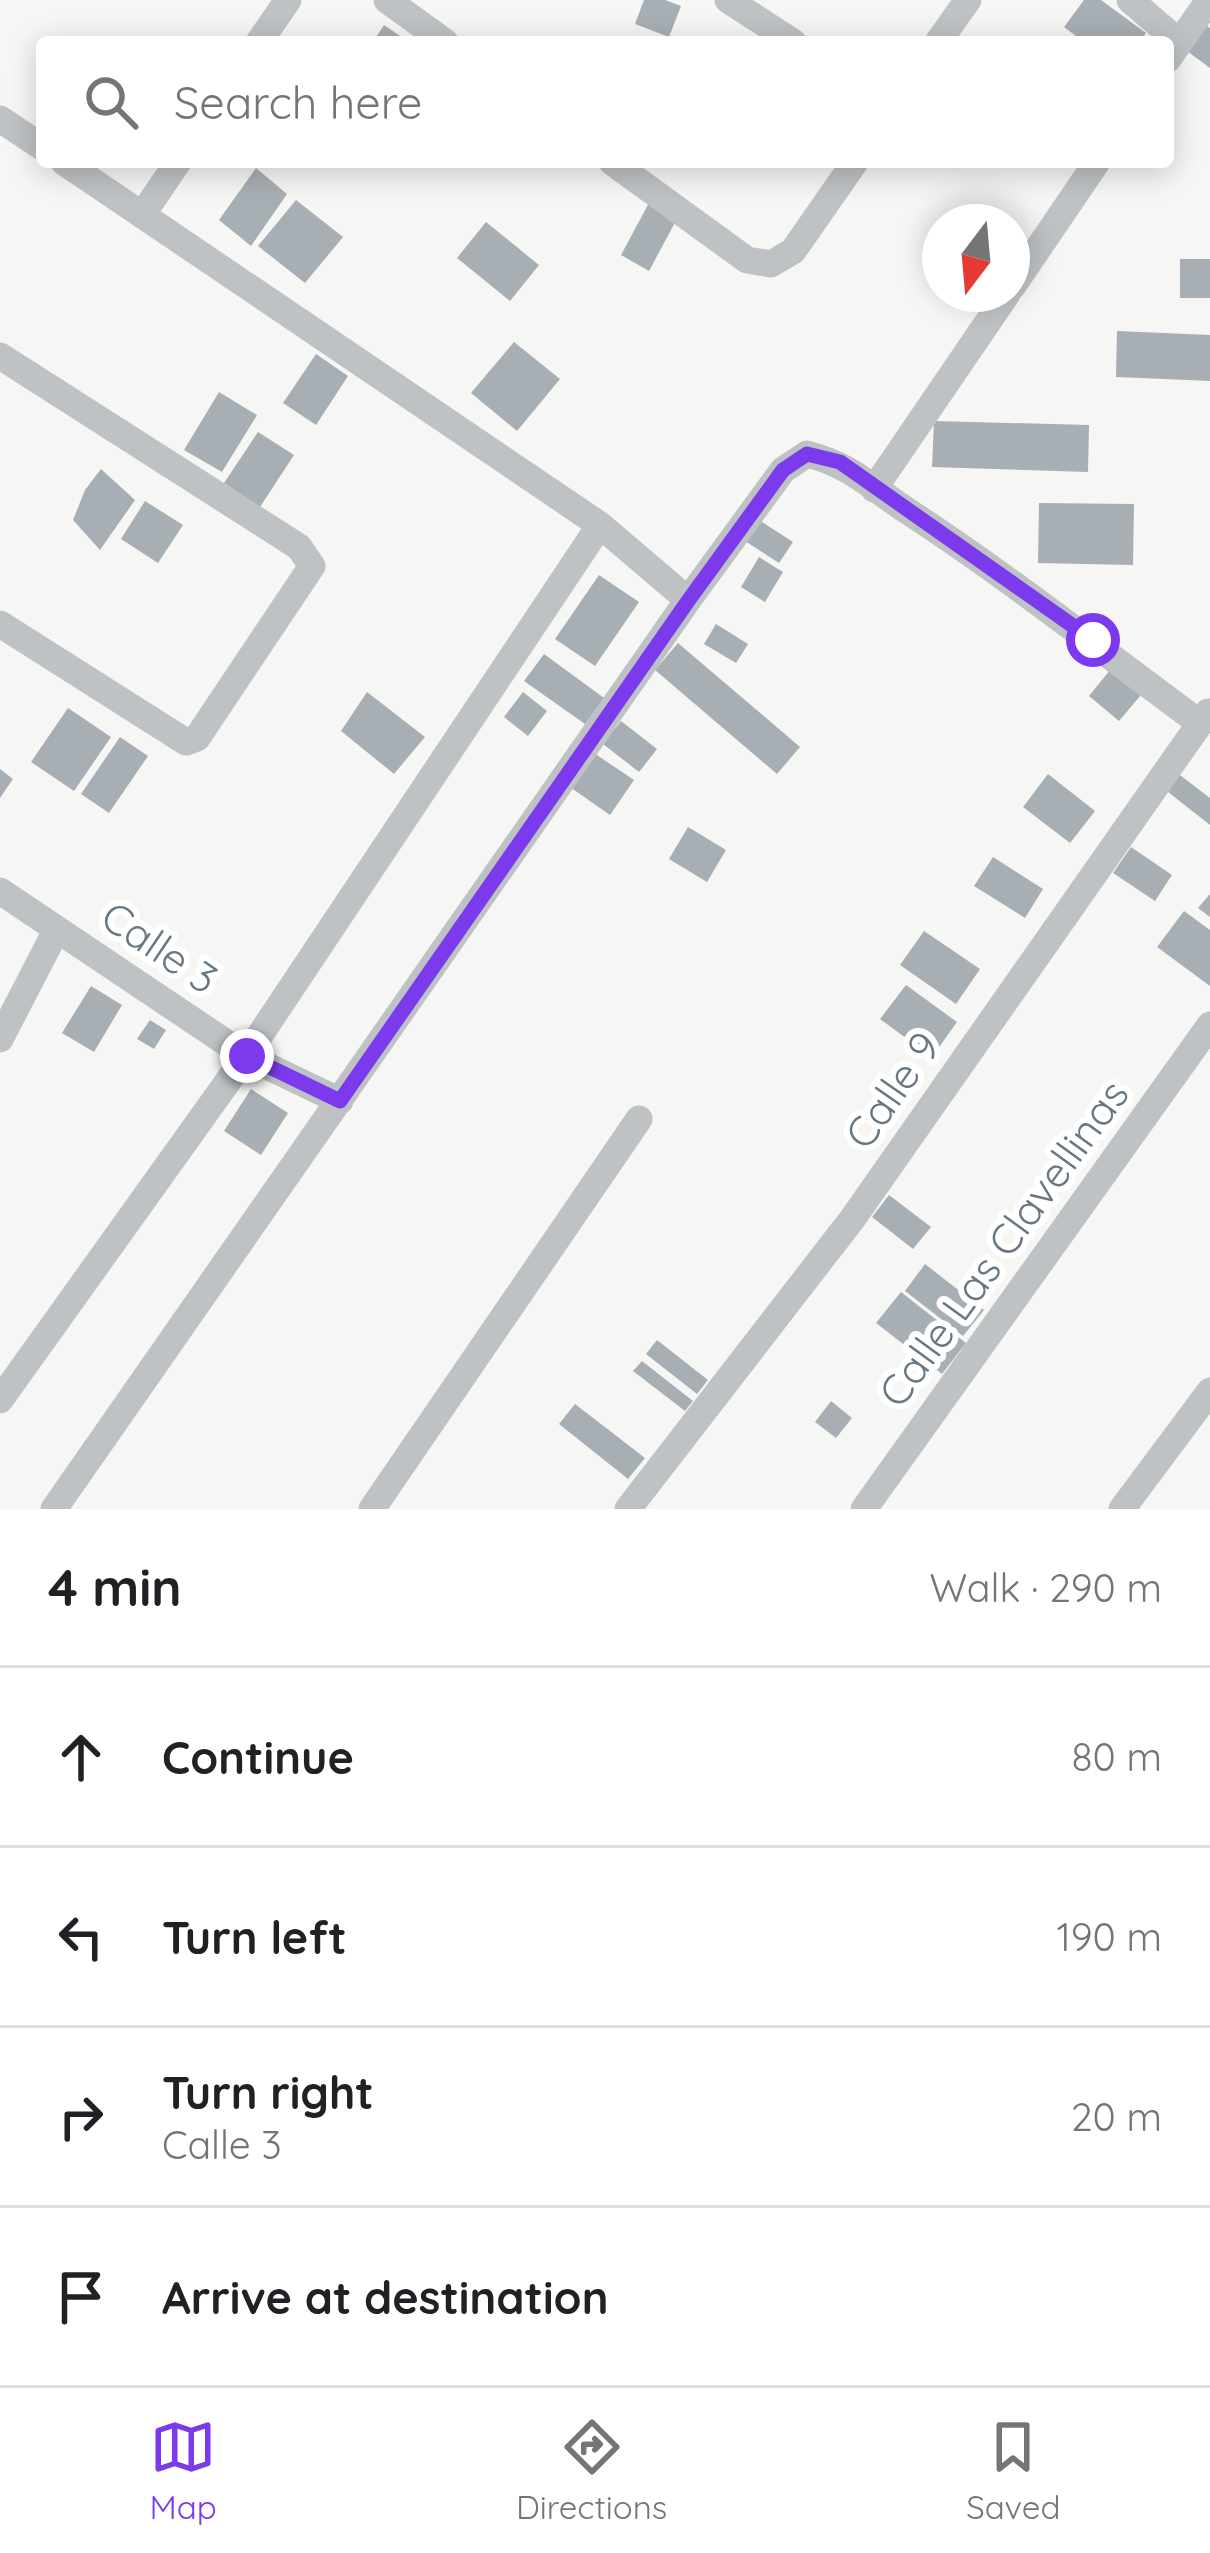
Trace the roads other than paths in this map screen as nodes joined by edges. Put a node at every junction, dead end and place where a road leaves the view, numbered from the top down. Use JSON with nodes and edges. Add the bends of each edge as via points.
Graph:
{"nodes":[{"id":1,"x":288,"y":0,"type":"edge"},
{"id":2,"x":387,"y":0,"type":"edge"},
{"id":3,"x":728,"y":0,"type":"edge"},
{"id":4,"x":968,"y":0,"type":"edge"},
{"id":5,"x":1130,"y":0,"type":"edge"},
{"id":6,"x":1209,"y":0,"type":"edge"},
{"id":7,"x":263,"y":36,"type":"edge"},
{"id":8,"x":438,"y":36,"type":"edge"},
{"id":9,"x":784,"y":36,"type":"edge"},
{"id":10,"x":942,"y":36,"type":"edge"},
{"id":11,"x":1161,"y":36,"type":"edge"},
{"id":12,"x":1174,"y":49,"type":"edge"},
{"id":13,"x":0,"y":119,"type":"edge"},
{"id":14,"x":36,"y":143,"type":"edge"},
{"id":15,"x":73,"y":168,"type":"edge"},
{"id":16,"x":174,"y":168,"type":"edge"},
{"id":17,"x":620,"y":168,"type":"edge"},
{"id":18,"x":850,"y":168,"type":"edge"},
{"id":19,"x":1093,"y":168,"type":"edge"},
{"id":20,"x":142,"y":215,"type":"junction"},
{"id":21,"x":1030,"y":261,"type":"edge"},
{"id":22,"x":996,"y":312,"type":"edge"},
{"id":23,"x":0,"y":356,"type":"edge"},
{"id":24,"x":874,"y":489,"type":"junction"},
{"id":25,"x":600,"y":525,"type":"junction"},
{"id":26,"x":688,"y":601,"type":"junction"},
{"id":27,"x":0,"y":623,"type":"edge"},
{"id":28,"x":1205,"y":716,"type":"edge"},
{"id":29,"x":0,"y":891,"type":"edge"},
{"id":30,"x":57,"y":929,"type":"junction"},
{"id":31,"x":1210,"y":1025,"type":"edge"},
{"id":32,"x":0,"y":1039,"type":"edge"},
{"id":33,"x":247,"y":1056,"type":"junction"},
{"id":34,"x":340,"y":1101,"type":"junction"},
{"id":35,"x":639,"y":1119,"type":"dead end"},
{"id":36,"x":1210,"y":1391,"type":"edge"},
{"id":37,"x":0,"y":1400,"type":"edge"},
{"id":38,"x":54,"y":1509,"type":"edge"},
{"id":39,"x":372,"y":1509,"type":"edge"},
{"id":40,"x":628,"y":1509,"type":"edge"},
{"id":41,"x":864,"y":1509,"type":"edge"},
{"id":42,"x":1122,"y":1509,"type":"edge"}],
"edges":[{"from":1,"to":7,"type":"street"},
{"from":2,"to":8,"type":"street"},
{"from":3,"to":9,"type":"street"},
{"from":4,"to":10,"type":"street"},
{"from":5,"to":11,"type":"street"},
{"from":6,"to":12,"type":"street"},
{"from":13,"to":14,"type":"street"},
{"from":15,"to":20,"type":"street"},
{"from":16,"to":20,"type":"street"},
{"from":17,"to":18,"type":"street","via":[[748,260],[771,264],[793,251]]},
{"from":19,"to":21,"type":"street"},
{"from":20,"to":25,"type":"street"},
{"from":22,"to":24,"type":"street"},
{"from":23,"to":27,"type":"street","via":[[299,547],[312,566],[197,738],[186,742]]},
{"from":24,"to":26,"type":"street","via":[[840,462],[807,454],[783,470]]},
{"from":24,"to":28,"type":"street"},
{"from":25,"to":26,"type":"street"},
{"from":25,"to":33,"type":"street"},
{"from":26,"to":34,"type":"street"},
{"from":28,"to":40,"type":"street","name":"Calle 9","via":[[853,1218]]},
{"from":29,"to":30,"type":"street","name":"Calle 3"},
{"from":30,"to":32,"type":"street"},
{"from":30,"to":33,"type":"street","name":"Calle 3"},
{"from":31,"to":41,"type":"street","name":"Calle Las Clavellinas"},
{"from":33,"to":34,"type":"street","name":"Calle 3"},
{"from":33,"to":37,"type":"street"},
{"from":34,"to":38,"type":"street"},
{"from":35,"to":39,"type":"street"},
{"from":36,"to":42,"type":"street"}]}
